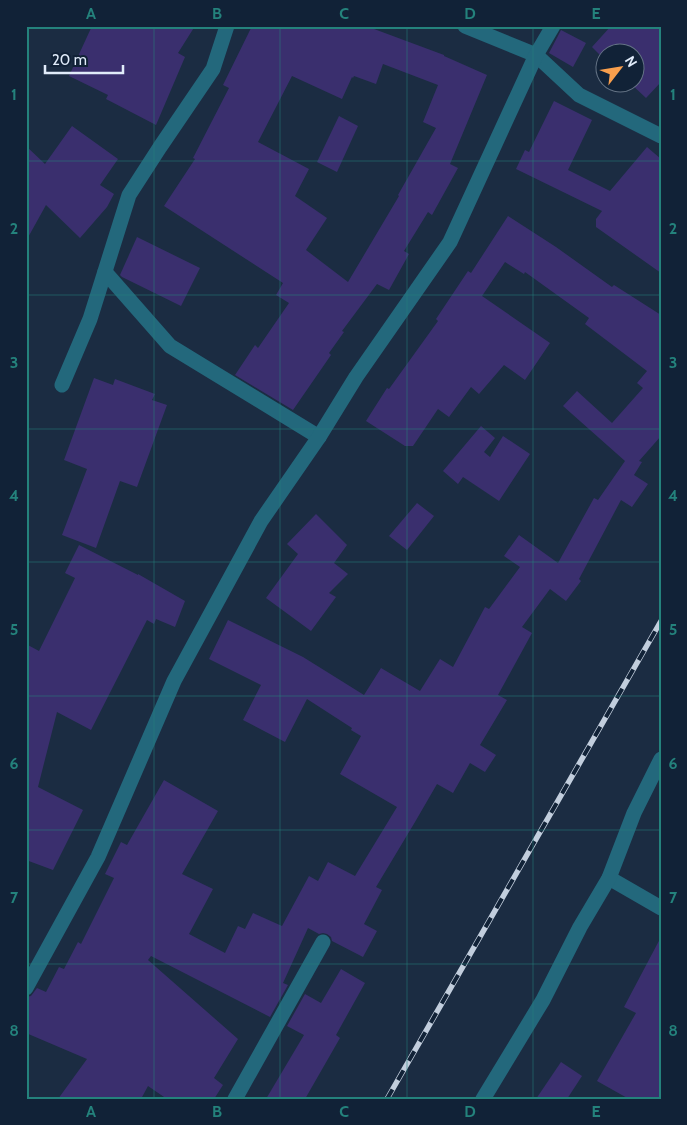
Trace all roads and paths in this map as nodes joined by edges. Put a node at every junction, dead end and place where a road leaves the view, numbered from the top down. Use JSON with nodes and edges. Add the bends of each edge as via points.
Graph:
{"nodes":[{"id":1,"x":227,"y":26,"type":"edge"},
{"id":2,"x":465,"y":26,"type":"edge"},
{"id":3,"x":553,"y":26,"type":"edge"},
{"id":4,"x":536,"y":55,"type":"junction"},
{"id":5,"x":661,"y":136,"type":"edge"},
{"id":6,"x":105,"y":272,"type":"junction"},
{"id":7,"x":62,"y":385,"type":"dead end"},
{"id":8,"x":320,"y":437,"type":"junction"},
{"id":9,"x":661,"y":759,"type":"edge"},
{"id":10,"x":609,"y":878,"type":"junction"},
{"id":11,"x":661,"y":908,"type":"edge"},
{"id":12,"x":323,"y":942,"type":"dead end"},
{"id":13,"x":26,"y":988,"type":"edge"},
{"id":14,"x":235,"y":1099,"type":"edge"},
{"id":15,"x":483,"y":1099,"type":"edge"}],
"edges":[{"from":1,"to":6,"type":"street","via":[[213,69],[129,195]]},
{"from":2,"to":4,"type":"street"},
{"from":3,"to":4,"type":"street"},
{"from":4,"to":5,"type":"street","via":[[579,95]]},
{"from":4,"to":8,"type":"street","via":[[450,242],[356,377]]},
{"from":6,"to":7,"type":"street","via":[[90,319]]},
{"from":6,"to":8,"type":"street","via":[[170,346]]},
{"from":8,"to":13,"type":"street","via":[[261,521],[174,681],[98,857]]},
{"from":9,"to":10,"type":"street","via":[[634,813]]},
{"from":10,"to":11,"type":"street"},
{"from":10,"to":15,"type":"street","via":[[543,1000]]},
{"from":12,"to":14,"type":"street"}]}
